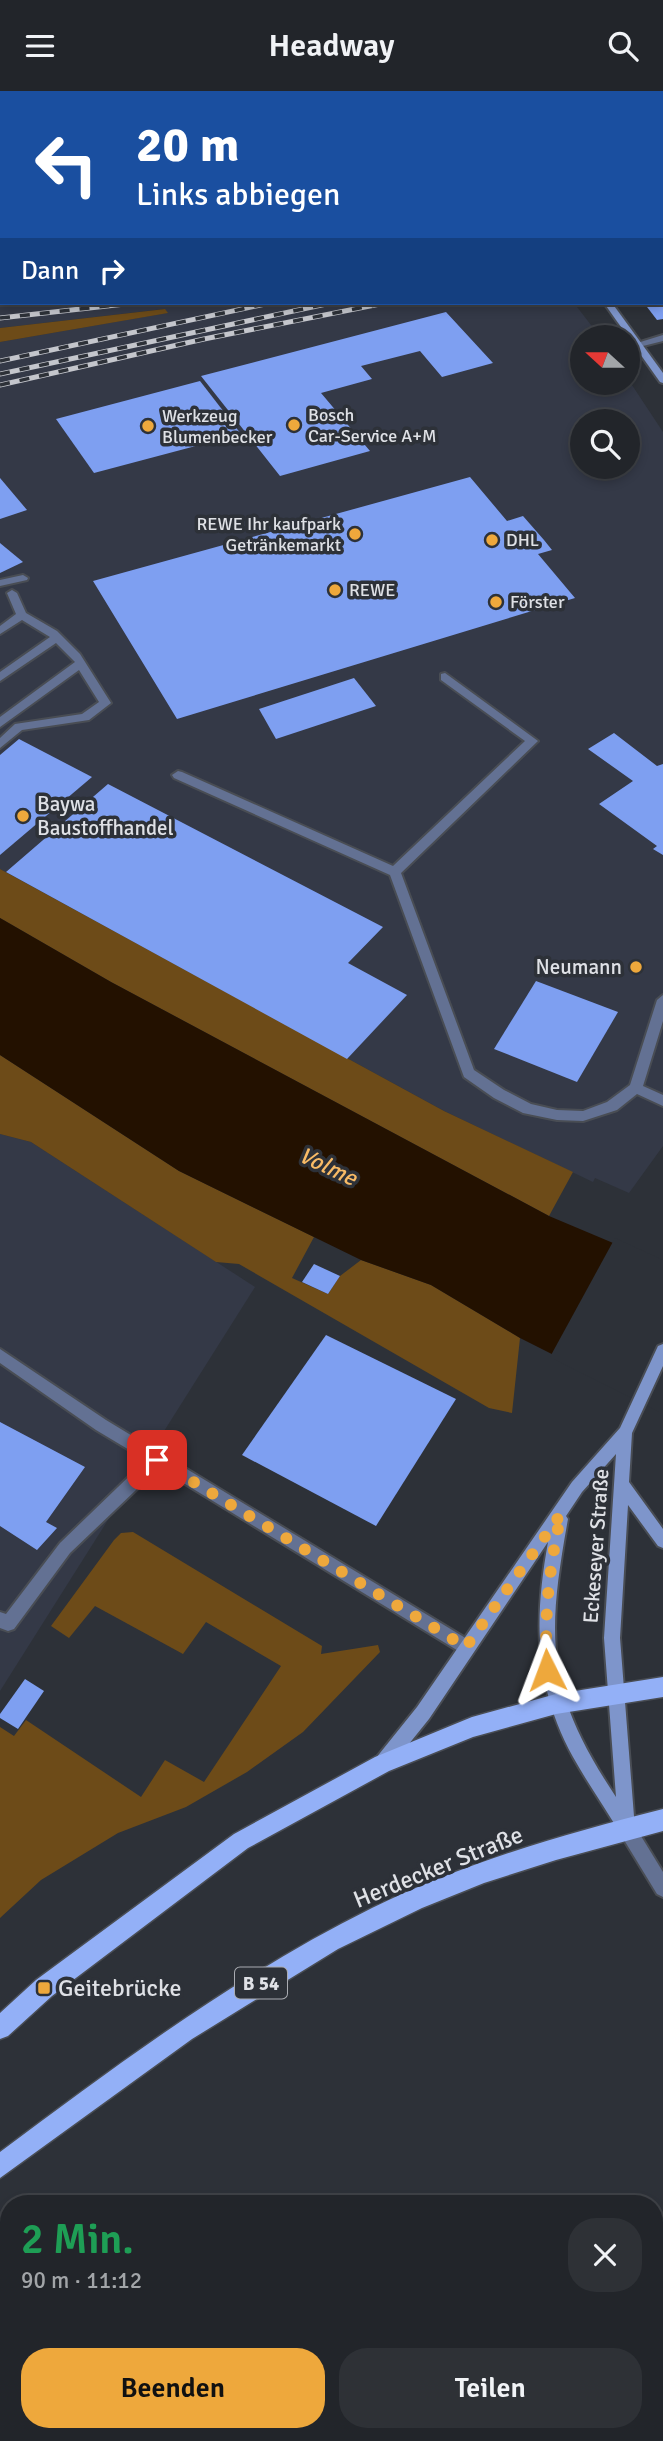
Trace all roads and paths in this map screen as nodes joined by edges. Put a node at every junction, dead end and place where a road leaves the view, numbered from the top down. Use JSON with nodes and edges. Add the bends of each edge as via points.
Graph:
{"nodes":[{"id":1,"x":610,"y":305,"type":"edge"},
{"id":2,"x":625,"y":325,"type":"edge"},
{"id":3,"x":663,"y":338,"type":"edge"},
{"id":4,"x":640,"y":344,"type":"edge"},
{"id":5,"x":640,"y":346,"type":"edge"},
{"id":6,"x":663,"y":380,"type":"edge"},
{"id":7,"x":23,"y":578,"type":"dead end"},
{"id":8,"x":0,"y":583,"type":"edge"},
{"id":9,"x":12,"y":593,"type":"dead end"},
{"id":10,"x":22,"y":615,"type":"junction"},
{"id":11,"x":0,"y":631,"type":"edge"},
{"id":12,"x":57,"y":637,"type":"junction"},
{"id":13,"x":81,"y":663,"type":"junction"},
{"id":14,"x":0,"y":677,"type":"edge"},
{"id":15,"x":445,"y":677,"type":"dead end"},
{"id":16,"x":0,"y":723,"type":"edge"},
{"id":17,"x":0,"y":744,"type":"edge"},
{"id":18,"x":178,"y":775,"type":"dead end"},
{"id":19,"x":395,"y":872,"type":"junction"},
{"id":20,"x":663,"y":1000,"type":"edge"},
{"id":21,"x":636,"y":1088,"type":"junction"},
{"id":22,"x":663,"y":1101,"type":"edge"},
{"id":23,"x":663,"y":1350,"type":"edge"},
{"id":24,"x":0,"y":1355,"type":"edge"},
{"id":25,"x":625,"y":1433,"type":"junction"},
{"id":26,"x":157,"y":1460,"type":"junction"},
{"id":27,"x":624,"y":1487,"type":"junction"},
{"id":28,"x":561,"y":1514,"type":"junction"},
{"id":29,"x":663,"y":1541,"type":"edge"},
{"id":30,"x":0,"y":1619,"type":"edge"},
{"id":31,"x":466,"y":1647,"type":"junction"},
{"id":32,"x":663,"y":1687,"type":"edge"},
{"id":33,"x":614,"y":1693,"type":"junction"},
{"id":34,"x":556,"y":1704,"type":"junction"},
{"id":35,"x":382,"y":1764,"type":"junction"},
{"id":36,"x":663,"y":1820,"type":"edge"},
{"id":37,"x":627,"y":1829,"type":"junction"},
{"id":38,"x":663,"y":1888,"type":"edge"},
{"id":39,"x":0,"y":2028,"type":"edge"},
{"id":40,"x":0,"y":2166,"type":"edge"}],
"edges":[{"from":1,"to":2,"type":"main road"},
{"from":3,"to":4,"type":"street"},
{"from":5,"to":6,"type":"main road"},
{"from":7,"to":8,"type":"street"},
{"from":9,"to":10,"type":"street"},
{"from":10,"to":11,"type":"street"},
{"from":10,"to":12,"type":"street"},
{"from":12,"to":13,"type":"street"},
{"from":12,"to":14,"type":"street"},
{"from":13,"to":16,"type":"street"},
{"from":13,"to":17,"type":"street","via":[[105,703],[85,717],[19,727]]},
{"from":15,"to":19,"type":"street","via":[[532,741]]},
{"from":18,"to":19,"type":"street"},
{"from":19,"to":21,"type":"street","via":[[469,1073],[528,1109],[558,1115],[583,1116],[612,1107]]},
{"from":20,"to":21,"type":"street"},
{"from":21,"to":22,"type":"street"},
{"from":23,"to":25,"type":"main road","name":"Eckeseyer Straße"},
{"from":24,"to":26,"type":"street"},
{"from":25,"to":27,"type":"main road","name":"Eckeseyer Straße"},
{"from":25,"to":28,"type":"main road","name":"Eckeseyer Straße","via":[[577,1487]]},
{"from":26,"to":30,"type":"street","via":[[65,1548],[8,1624]]},
{"from":26,"to":31,"type":"street"},
{"from":27,"to":29,"type":"main road"},
{"from":27,"to":33,"type":"main road","name":"Eckeseyer Straße","via":[[614,1603]]},
{"from":28,"to":31,"type":"main road","name":"Eckeseyer Straße"},
{"from":28,"to":34,"type":"main road","via":[[544,1622],[547,1670]]},
{"from":31,"to":35,"type":"main road","name":"Eckeseyer Straße","via":[[423,1713]]},
{"from":32,"to":33,"type":"main road"},
{"from":33,"to":34,"type":"main road"},
{"from":33,"to":37,"type":"main road","name":"Eckeseyer Straße"},
{"from":34,"to":35,"type":"main road","via":[[472,1727]]},
{"from":34,"to":37,"type":"main road","via":[[584,1766]]},
{"from":35,"to":39,"type":"main road","via":[[241,1841],[44,1988]]},
{"from":36,"to":37,"type":"main road","number":"B 54"},
{"from":37,"to":38,"type":"street"},
{"from":37,"to":40,"type":"main road","name":"Herdecker Straße","number":"B 54","via":[[488,1873],[383,1915],[299,1960],[178,2033]]}]}
